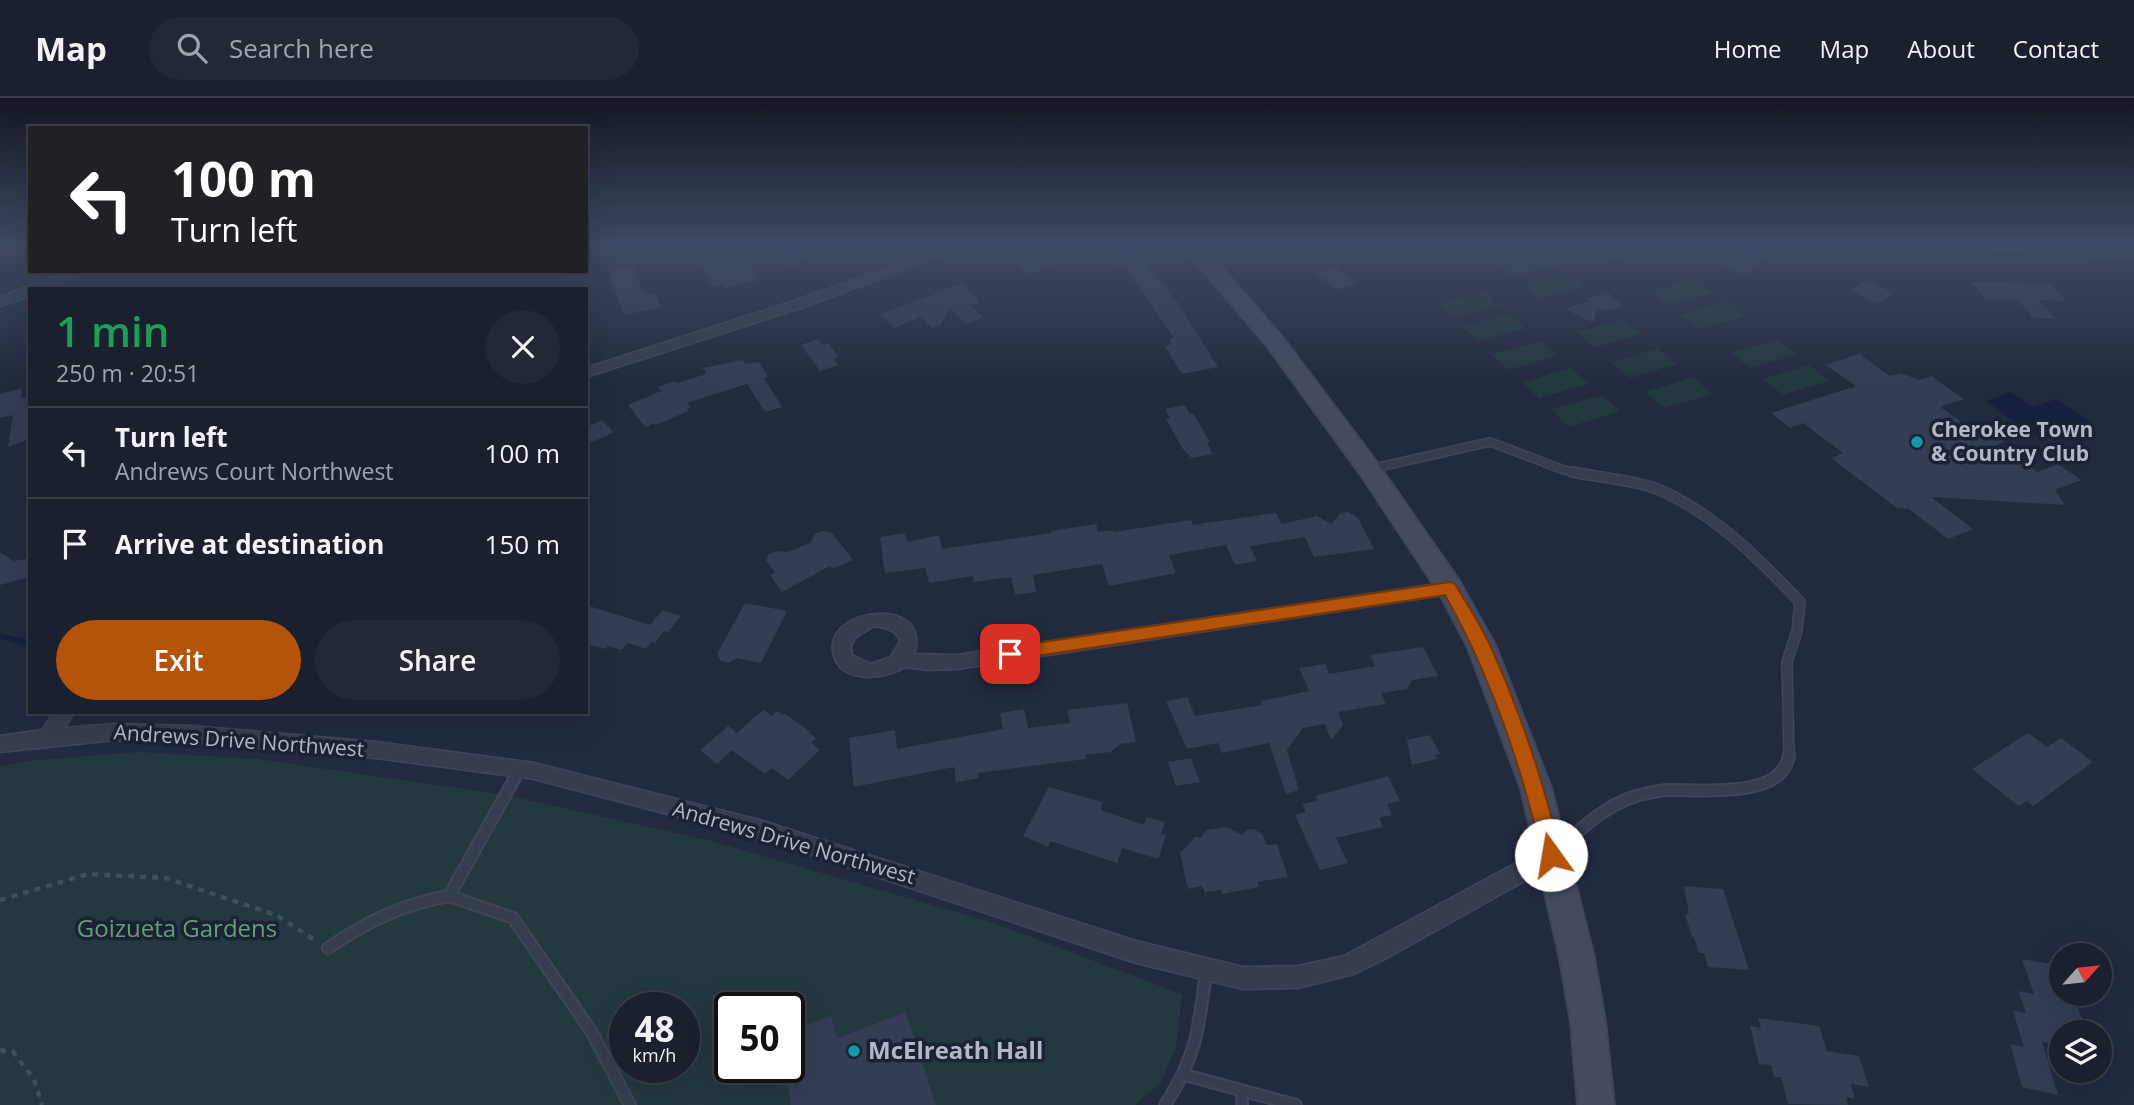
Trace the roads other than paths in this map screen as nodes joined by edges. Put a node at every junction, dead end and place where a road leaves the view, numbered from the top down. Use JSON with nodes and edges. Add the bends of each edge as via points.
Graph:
{"nodes":[{"id":1,"x":838,"y":290,"type":"edge"},
{"id":2,"x":1230,"y":290,"type":"edge"},
{"id":3,"x":28,"y":292,"type":"edge"},
{"id":4,"x":0,"y":302,"type":"edge"},
{"id":5,"x":588,"y":372,"type":"edge"},
{"id":6,"x":1368,"y":469,"type":"junction"},
{"id":7,"x":1450,"y":588,"type":"junction"},
{"id":8,"x":902,"y":659,"type":"dead end"},
{"id":9,"x":64,"y":714,"type":"edge"},
{"id":10,"x":48,"y":737,"type":"junction"},
{"id":11,"x":0,"y":744,"type":"edge"},
{"id":12,"x":520,"y":769,"type":"junction"},
{"id":13,"x":1551,"y":855,"type":"junction"},
{"id":14,"x":449,"y":896,"type":"junction"},
{"id":15,"x":328,"y":948,"type":"road end"},
{"id":16,"x":1206,"y":971,"type":"junction"},
{"id":17,"x":1185,"y":1075,"type":"junction"},
{"id":18,"x":1242,"y":1091,"type":"junction"},
{"id":19,"x":630,"y":1105,"type":"edge"},
{"id":20,"x":1165,"y":1105,"type":"edge"},
{"id":21,"x":1242,"y":1105,"type":"edge"},
{"id":22,"x":1296,"y":1105,"type":"edge"},
{"id":23,"x":1596,"y":1105,"type":"edge"}],
"edges":[{"from":1,"to":5,"type":"street"},
{"from":2,"to":6,"type":"main road","via":[[1275,342]]},
{"from":3,"to":4,"type":"street"},
{"from":6,"to":7,"type":"main road"},
{"from":6,"to":13,"type":"lane","via":[[1490,442],[1564,470],[1660,490],[1715,521],[1800,602],[1787,662],[1789,759],[1779,774],[1763,784],[1724,791],[1665,790],[1634,797],[1601,812]]},
{"from":7,"to":8,"type":"street","via":[[957,662]]},
{"from":7,"to":13,"type":"main road","via":[[1481,645],[1519,737]]},
{"from":9,"to":10,"type":"street"},
{"from":10,"to":11,"type":"street","name":"Andrews Drive Northwest"},
{"from":10,"to":12,"type":"street","name":"Andrews Drive Northwest","via":[[115,732],[191,734],[376,750]]},
{"from":12,"to":14,"type":"lane"},
{"from":12,"to":16,"type":"street","name":"Andrews Drive Northwest","via":[[763,830]]},
{"from":13,"to":16,"type":"street","name":"Andrews Drive Northwest","via":[[1346,966],[1298,977],[1244,978]]},
{"from":13,"to":23,"type":"main road","via":[[1577,958]]},
{"from":14,"to":15,"type":"lane","via":[[422,900],[370,919]]},
{"from":14,"to":19,"type":"lane","via":[[513,918],[591,1031]]},
{"from":16,"to":17,"type":"lane","via":[[1198,1035]]},
{"from":17,"to":18,"type":"lane"},
{"from":17,"to":20,"type":"lane"},
{"from":18,"to":21,"type":"lane"},
{"from":18,"to":22,"type":"lane"}]}
